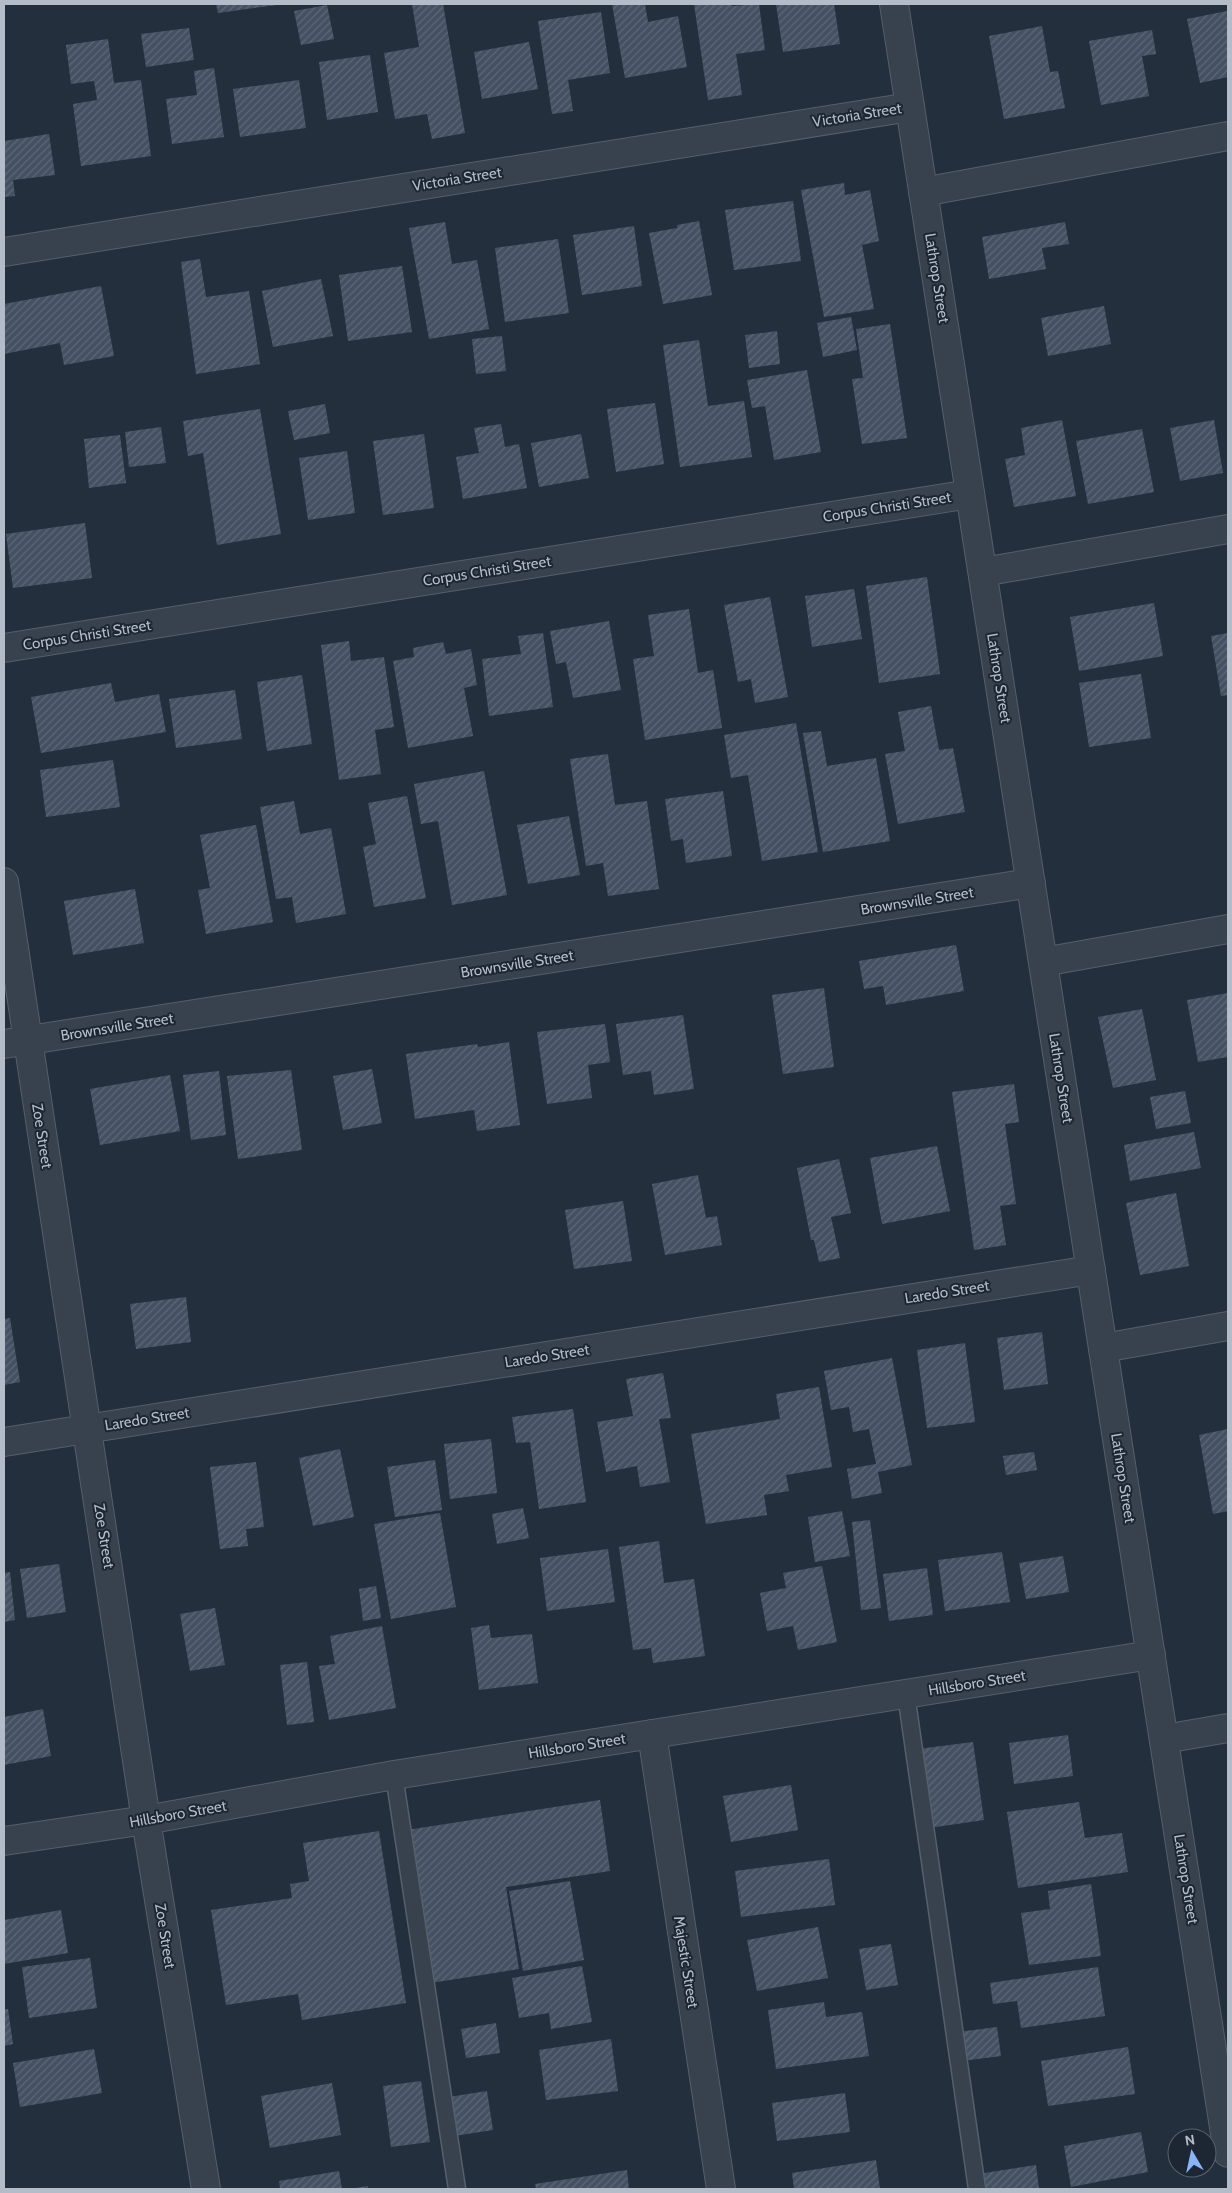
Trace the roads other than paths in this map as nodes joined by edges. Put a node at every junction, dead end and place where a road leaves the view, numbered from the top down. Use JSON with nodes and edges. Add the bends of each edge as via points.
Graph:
{"nodes":[{"id":1,"x":894,"y":4,"type":"edge"},
{"id":2,"x":910,"y":107,"type":"junction"},
{"id":3,"x":1228,"y":136,"type":"edge"},
{"id":4,"x":923,"y":192,"type":"junction"},
{"id":5,"x":4,"y":252,"type":"edge"},
{"id":6,"x":970,"y":494,"type":"junction"},
{"id":7,"x":1228,"y":529,"type":"edge"},
{"id":8,"x":983,"y":572,"type":"junction"},
{"id":9,"x":4,"y":648,"type":"edge"},
{"id":10,"x":4,"y":882,"type":"edge"},
{"id":11,"x":1031,"y":883,"type":"junction"},
{"id":12,"x":1228,"y":929,"type":"edge"},
{"id":13,"x":1043,"y":962,"type":"junction"},
{"id":14,"x":15,"y":1042,"type":"edge"},
{"id":15,"x":1091,"y":1270,"type":"junction"},
{"id":16,"x":1228,"y":1326,"type":"edge"},
{"id":17,"x":1103,"y":1348,"type":"junction"},
{"id":18,"x":87,"y":1429,"type":"junction"},
{"id":19,"x":4,"y":1442,"type":"edge"},
{"id":20,"x":1151,"y":1655,"type":"junction"},
{"id":21,"x":906,"y":1694,"type":"junction"},
{"id":22,"x":1228,"y":1728,"type":"edge"},
{"id":23,"x":652,"y":1734,"type":"junction"},
{"id":24,"x":1164,"y":1739,"type":"junction"},
{"id":25,"x":394,"y":1775,"type":"junction"},
{"id":26,"x":146,"y":1820,"type":"junction"},
{"id":27,"x":4,"y":1841,"type":"edge"},
{"id":28,"x":1226,"y":2118,"type":"edge"},
{"id":29,"x":1228,"y":2153,"type":"edge"},
{"id":30,"x":206,"y":2189,"type":"edge"},
{"id":31,"x":457,"y":2189,"type":"edge"},
{"id":32,"x":721,"y":2189,"type":"edge"},
{"id":33,"x":977,"y":2189,"type":"edge"}],
"edges":[{"from":1,"to":2,"type":"street","name":"Lathrop Street"},
{"from":2,"to":4,"type":"street","name":"Lathrop Street"},
{"from":2,"to":5,"type":"street","name":"Victoria Street"},
{"from":3,"to":4,"type":"street"},
{"from":4,"to":6,"type":"street","name":"Lathrop Street"},
{"from":6,"to":8,"type":"street","name":"Lathrop Street"},
{"from":6,"to":9,"type":"street","name":"Corpus Christi Street"},
{"from":7,"to":8,"type":"street"},
{"from":8,"to":11,"type":"street","name":"Lathrop Street"},
{"from":10,"to":14,"type":"street","name":"Zoe Street"},
{"from":11,"to":13,"type":"street","name":"Lathrop Street"},
{"from":11,"to":14,"type":"street","name":"Brownsville Street"},
{"from":12,"to":13,"type":"street"},
{"from":13,"to":15,"type":"street","name":"Lathrop Street"},
{"from":14,"to":18,"type":"street","name":"Zoe Street"},
{"from":15,"to":17,"type":"street","name":"Lathrop Street"},
{"from":15,"to":18,"type":"street","name":"Laredo Street"},
{"from":16,"to":17,"type":"street"},
{"from":17,"to":20,"type":"street","name":"Lathrop Street"},
{"from":18,"to":19,"type":"street","name":"Laredo Street"},
{"from":18,"to":26,"type":"street","name":"Zoe Street"},
{"from":20,"to":21,"type":"street","name":"Hillsboro Street"},
{"from":20,"to":24,"type":"street","name":"Lathrop Street"},
{"from":21,"to":23,"type":"street","name":"Hillsboro Street"},
{"from":21,"to":33,"type":"lane"},
{"from":22,"to":24,"type":"street"},
{"from":23,"to":25,"type":"street","name":"Hillsboro Street"},
{"from":23,"to":32,"type":"street","name":"Majestic Street"},
{"from":24,"to":28,"type":"street","name":"Lathrop Street"},
{"from":25,"to":26,"type":"street","name":"Hillsboro Street"},
{"from":25,"to":31,"type":"lane"},
{"from":26,"to":27,"type":"street","name":"Hillsboro Street"},
{"from":26,"to":30,"type":"street","name":"Zoe Street"},
{"from":28,"to":29,"type":"street","name":"Lathrop Street"}]}
